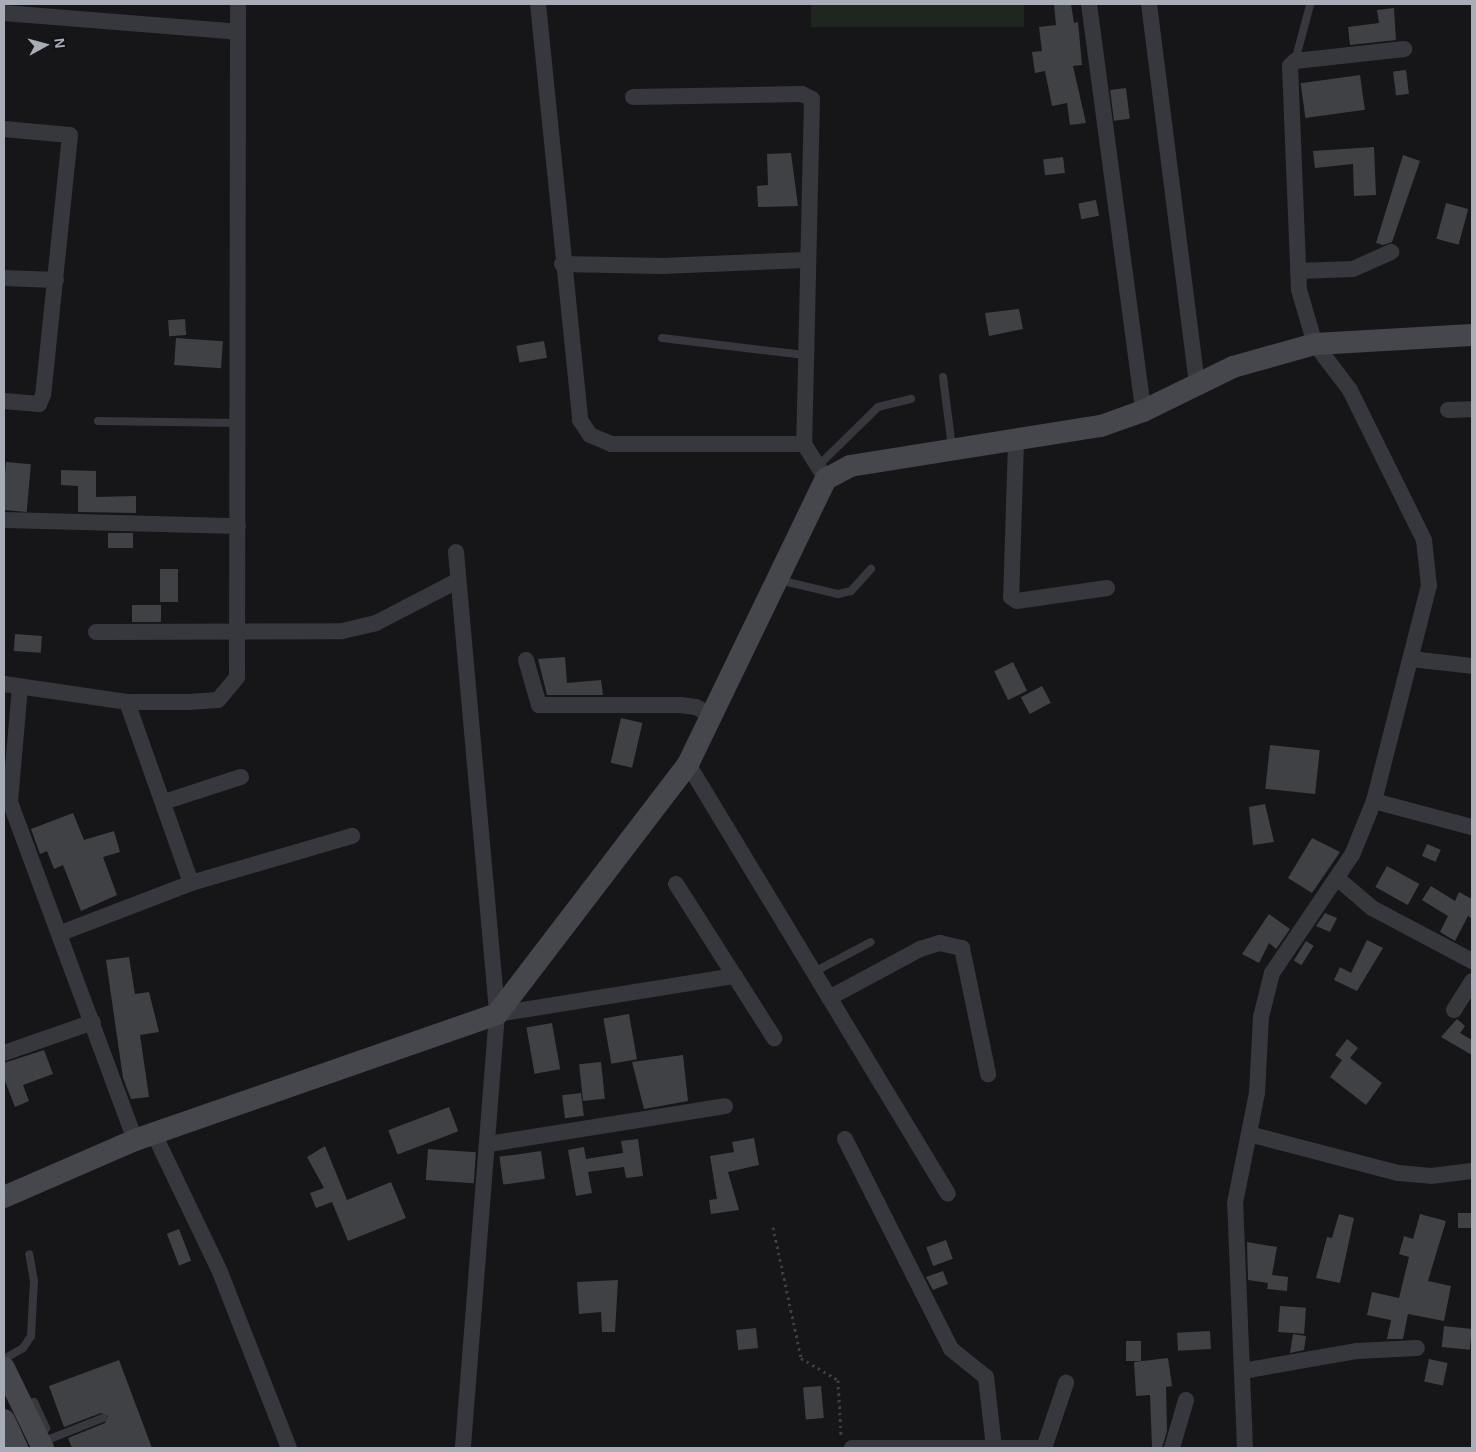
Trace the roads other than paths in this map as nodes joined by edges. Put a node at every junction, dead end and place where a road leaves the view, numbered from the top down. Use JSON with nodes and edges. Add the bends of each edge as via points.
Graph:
{"nodes":[{"id":1,"x":238,"y":4,"type":"edge"},
{"id":2,"x":538,"y":4,"type":"edge"},
{"id":3,"x":1089,"y":4,"type":"edge"},
{"id":4,"x":1149,"y":4,"type":"edge"},
{"id":5,"x":1310,"y":5,"type":"dead end"},
{"id":6,"x":4,"y":13,"type":"edge"},
{"id":7,"x":238,"y":32,"type":"junction"},
{"id":8,"x":1404,"y":49,"type":"dead end"},
{"id":9,"x":1295,"y":61,"type":"junction"},
{"id":10,"x":633,"y":97,"type":"dead end"},
{"id":11,"x":4,"y":129,"type":"edge"},
{"id":12,"x":1392,"y":252,"type":"dead end"},
{"id":13,"x":806,"y":260,"type":"junction"},
{"id":14,"x":562,"y":264,"type":"junction"},
{"id":15,"x":1298,"y":271,"type":"junction"},
{"id":16,"x":4,"y":278,"type":"edge"},
{"id":17,"x":56,"y":280,"type":"junction"},
{"id":18,"x":1472,"y":335,"type":"edge"},
{"id":19,"x":662,"y":338,"type":"dead end"},
{"id":20,"x":1315,"y":344,"type":"junction"},
{"id":21,"x":805,"y":355,"type":"junction"},
{"id":22,"x":943,"y":377,"type":"dead end"},
{"id":23,"x":1197,"y":382,"type":"junction"},
{"id":24,"x":911,"y":399,"type":"dead end"},
{"id":25,"x":4,"y":401,"type":"edge"},
{"id":26,"x":1472,"y":409,"type":"edge"},
{"id":27,"x":1448,"y":410,"type":"dead end"},
{"id":28,"x":1143,"y":411,"type":"junction"},
{"id":29,"x":98,"y":421,"type":"dead end"},
{"id":30,"x":238,"y":423,"type":"junction"},
{"id":31,"x":1016,"y":442,"type":"junction"},
{"id":32,"x":804,"y":444,"type":"junction"},
{"id":33,"x":953,"y":451,"type":"junction"},
{"id":34,"x":822,"y":472,"type":"junction"},
{"id":35,"x":4,"y":520,"type":"edge"},
{"id":36,"x":238,"y":526,"type":"junction"},
{"id":37,"x":456,"y":552,"type":"dead end"},
{"id":38,"x":871,"y":569,"type":"dead end"},
{"id":39,"x":777,"y":580,"type":"junction"},
{"id":40,"x":458,"y":581,"type":"junction"},
{"id":41,"x":1107,"y":588,"type":"dead end"},
{"id":42,"x":96,"y":632,"type":"dead end"},
{"id":43,"x":239,"y":633,"type":"junction"},
{"id":44,"x":1411,"y":659,"type":"junction"},
{"id":45,"x":526,"y":660,"type":"dead end"},
{"id":46,"x":1472,"y":666,"type":"edge"},
{"id":47,"x":4,"y":684,"type":"edge"},
{"id":48,"x":20,"y":687,"type":"junction"},
{"id":49,"x":127,"y":702,"type":"junction"},
{"id":50,"x":712,"y":716,"type":"junction"},
{"id":51,"x":688,"y":764,"type":"junction"},
{"id":52,"x":241,"y":777,"type":"dead end"},
{"id":53,"x":1374,"y":801,"type":"junction"},
{"id":54,"x":164,"y":802,"type":"junction"},
{"id":55,"x":1472,"y":827,"type":"edge"},
{"id":56,"x":352,"y":836,"type":"dead end"},
{"id":57,"x":1337,"y":878,"type":"junction"},
{"id":58,"x":191,"y":883,"type":"junction"},
{"id":59,"x":676,"y":884,"type":"dead end"},
{"id":60,"x":61,"y":933,"type":"junction"},
{"id":61,"x":871,"y":942,"type":"dead end"},
{"id":62,"x":1472,"y":961,"type":"edge"},
{"id":63,"x":814,"y":972,"type":"junction"},
{"id":64,"x":735,"y":976,"type":"junction"},
{"id":65,"x":1472,"y":981,"type":"edge"},
{"id":66,"x":829,"y":998,"type":"junction"},
{"id":67,"x":1454,"y":1010,"type":"dead end"},
{"id":68,"x":497,"y":1014,"type":"junction"},
{"id":69,"x":93,"y":1022,"type":"junction"},
{"id":70,"x":774,"y":1038,"type":"dead end"},
{"id":71,"x":4,"y":1053,"type":"edge"},
{"id":72,"x":988,"y":1074,"type":"dead end"},
{"id":73,"x":725,"y":1106,"type":"dead end"},
{"id":74,"x":1249,"y":1134,"type":"junction"},
{"id":75,"x":145,"y":1137,"type":"junction"},
{"id":76,"x":845,"y":1139,"type":"dead end"},
{"id":77,"x":489,"y":1144,"type":"junction"},
{"id":78,"x":1472,"y":1171,"type":"edge"},
{"id":79,"x":948,"y":1194,"type":"dead end"},
{"id":80,"x":4,"y":1197,"type":"edge"},
{"id":81,"x":29,"y":1254,"type":"dead end"},
{"id":82,"x":1417,"y":1348,"type":"dead end"},
{"id":83,"x":4,"y":1359,"type":"edge"},
{"id":84,"x":4,"y":1368,"type":"edge"},
{"id":85,"x":1243,"y":1371,"type":"junction"},
{"id":86,"x":1066,"y":1383,"type":"dead end"},
{"id":87,"x":1186,"y":1400,"type":"dead end"},
{"id":88,"x":34,"y":1402,"type":"dead end"},
{"id":89,"x":103,"y":1418,"type":"dead end"},
{"id":90,"x":4,"y":1420,"type":"edge"},
{"id":91,"x":45,"y":1443,"type":"edge"},
{"id":92,"x":847,"y":1444,"type":"edge"},
{"id":93,"x":994,"y":1447,"type":"edge"},
{"id":94,"x":17,"y":1448,"type":"edge"},
{"id":95,"x":289,"y":1448,"type":"edge"},
{"id":96,"x":463,"y":1448,"type":"edge"},
{"id":97,"x":1043,"y":1448,"type":"edge"},
{"id":98,"x":1172,"y":1448,"type":"edge"},
{"id":99,"x":1245,"y":1448,"type":"edge"}],
"edges":[{"from":1,"to":7,"type":"street"},
{"from":2,"to":14,"type":"street"},
{"from":3,"to":28,"type":"street"},
{"from":4,"to":23,"type":"street"},
{"from":5,"to":9,"type":"lane"},
{"from":6,"to":7,"type":"street"},
{"from":7,"to":30,"type":"street"},
{"from":8,"to":9,"type":"street"},
{"from":9,"to":15,"type":"street","via":[[1290,66]]},
{"from":10,"to":13,"type":"street","via":[[802,94],[812,99]]},
{"from":11,"to":17,"type":"street","via":[[70,136]]},
{"from":12,"to":15,"type":"street","via":[[1353,269]]},
{"from":13,"to":14,"type":"street","via":[[662,266]]},
{"from":13,"to":21,"type":"street"},
{"from":14,"to":32,"type":"street","via":[[580,420],[590,435],[611,444]]},
{"from":15,"to":20,"type":"street","via":[[1299,290]]},
{"from":16,"to":17,"type":"street"},
{"from":17,"to":25,"type":"street","via":[[42,400],[39,404]]},
{"from":18,"to":20,"type":"street"},
{"from":19,"to":21,"type":"lane"},
{"from":20,"to":23,"type":"street","via":[[1233,367]]},
{"from":20,"to":44,"type":"street","via":[[1350,390],[1424,540],[1429,586]]},
{"from":21,"to":32,"type":"street"},
{"from":22,"to":33,"type":"lane"},
{"from":23,"to":28,"type":"street"},
{"from":24,"to":34,"type":"lane","via":[[878,407]]},
{"from":26,"to":27,"type":"street"},
{"from":28,"to":31,"type":"street","via":[[1101,426]]},
{"from":29,"to":30,"type":"lane"},
{"from":30,"to":36,"type":"street"},
{"from":31,"to":33,"type":"street"},
{"from":31,"to":41,"type":"street","via":[[1011,597],[1017,601]]},
{"from":32,"to":34,"type":"street"},
{"from":33,"to":34,"type":"street"},
{"from":34,"to":39,"type":"street"},
{"from":35,"to":36,"type":"street"},
{"from":36,"to":43,"type":"street"},
{"from":37,"to":40,"type":"street"},
{"from":38,"to":39,"type":"lane","via":[[851,591],[838,594]]},
{"from":39,"to":50,"type":"street"},
{"from":40,"to":43,"type":"street","via":[[357,628]]},
{"from":40,"to":68,"type":"street"},
{"from":42,"to":43,"type":"street"},
{"from":43,"to":49,"type":"street","via":[[237,677],[218,700]]},
{"from":44,"to":46,"type":"street"},
{"from":44,"to":53,"type":"street"},
{"from":45,"to":50,"type":"street","via":[[539,705],[680,705],[696,707]]},
{"from":47,"to":48,"type":"street"},
{"from":48,"to":49,"type":"street"},
{"from":48,"to":60,"type":"street","via":[[9,797]]},
{"from":49,"to":54,"type":"street"},
{"from":50,"to":51,"type":"street"},
{"from":51,"to":63,"type":"street"},
{"from":51,"to":68,"type":"street"},
{"from":52,"to":54,"type":"street"},
{"from":53,"to":55,"type":"street"},
{"from":53,"to":57,"type":"street"},
{"from":54,"to":58,"type":"street"},
{"from":56,"to":58,"type":"street"},
{"from":57,"to":62,"type":"street","via":[[1372,908]]},
{"from":57,"to":74,"type":"street","via":[[1272,973],[1261,1017],[1257,1092]]},
{"from":58,"to":60,"type":"street"},
{"from":59,"to":64,"type":"street"},
{"from":60,"to":69,"type":"street"},
{"from":61,"to":63,"type":"lane"},
{"from":63,"to":66,"type":"street"},
{"from":64,"to":68,"type":"street"},
{"from":64,"to":70,"type":"street"},
{"from":65,"to":67,"type":"street"},
{"from":66,"to":72,"type":"street","via":[[920,949],[940,942],[962,948]]},
{"from":66,"to":79,"type":"street"},
{"from":68,"to":75,"type":"street"},
{"from":68,"to":77,"type":"street"},
{"from":69,"to":71,"type":"street"},
{"from":69,"to":75,"type":"street"},
{"from":73,"to":77,"type":"street"},
{"from":74,"to":78,"type":"street","via":[[1398,1173],[1431,1176]]},
{"from":74,"to":85,"type":"street","via":[[1235,1203]]},
{"from":75,"to":80,"type":"street"},
{"from":75,"to":95,"type":"street","via":[[220,1272]]},
{"from":76,"to":93,"type":"street","via":[[951,1349],[986,1377]]},
{"from":77,"to":96,"type":"street"},
{"from":81,"to":83,"type":"lane","via":[[34,1281],[31,1336],[23,1348]]},
{"from":82,"to":85,"type":"street","via":[[1357,1351]]},
{"from":84,"to":91,"type":"street"},
{"from":85,"to":99,"type":"street"},
{"from":86,"to":97,"type":"street"},
{"from":87,"to":98,"type":"street"},
{"from":88,"to":91,"type":"lane"},
{"from":89,"to":91,"type":"lane"},
{"from":90,"to":94,"type":"street"},
{"from":92,"to":93,"type":"street"},
{"from":93,"to":97,"type":"street"}]}
